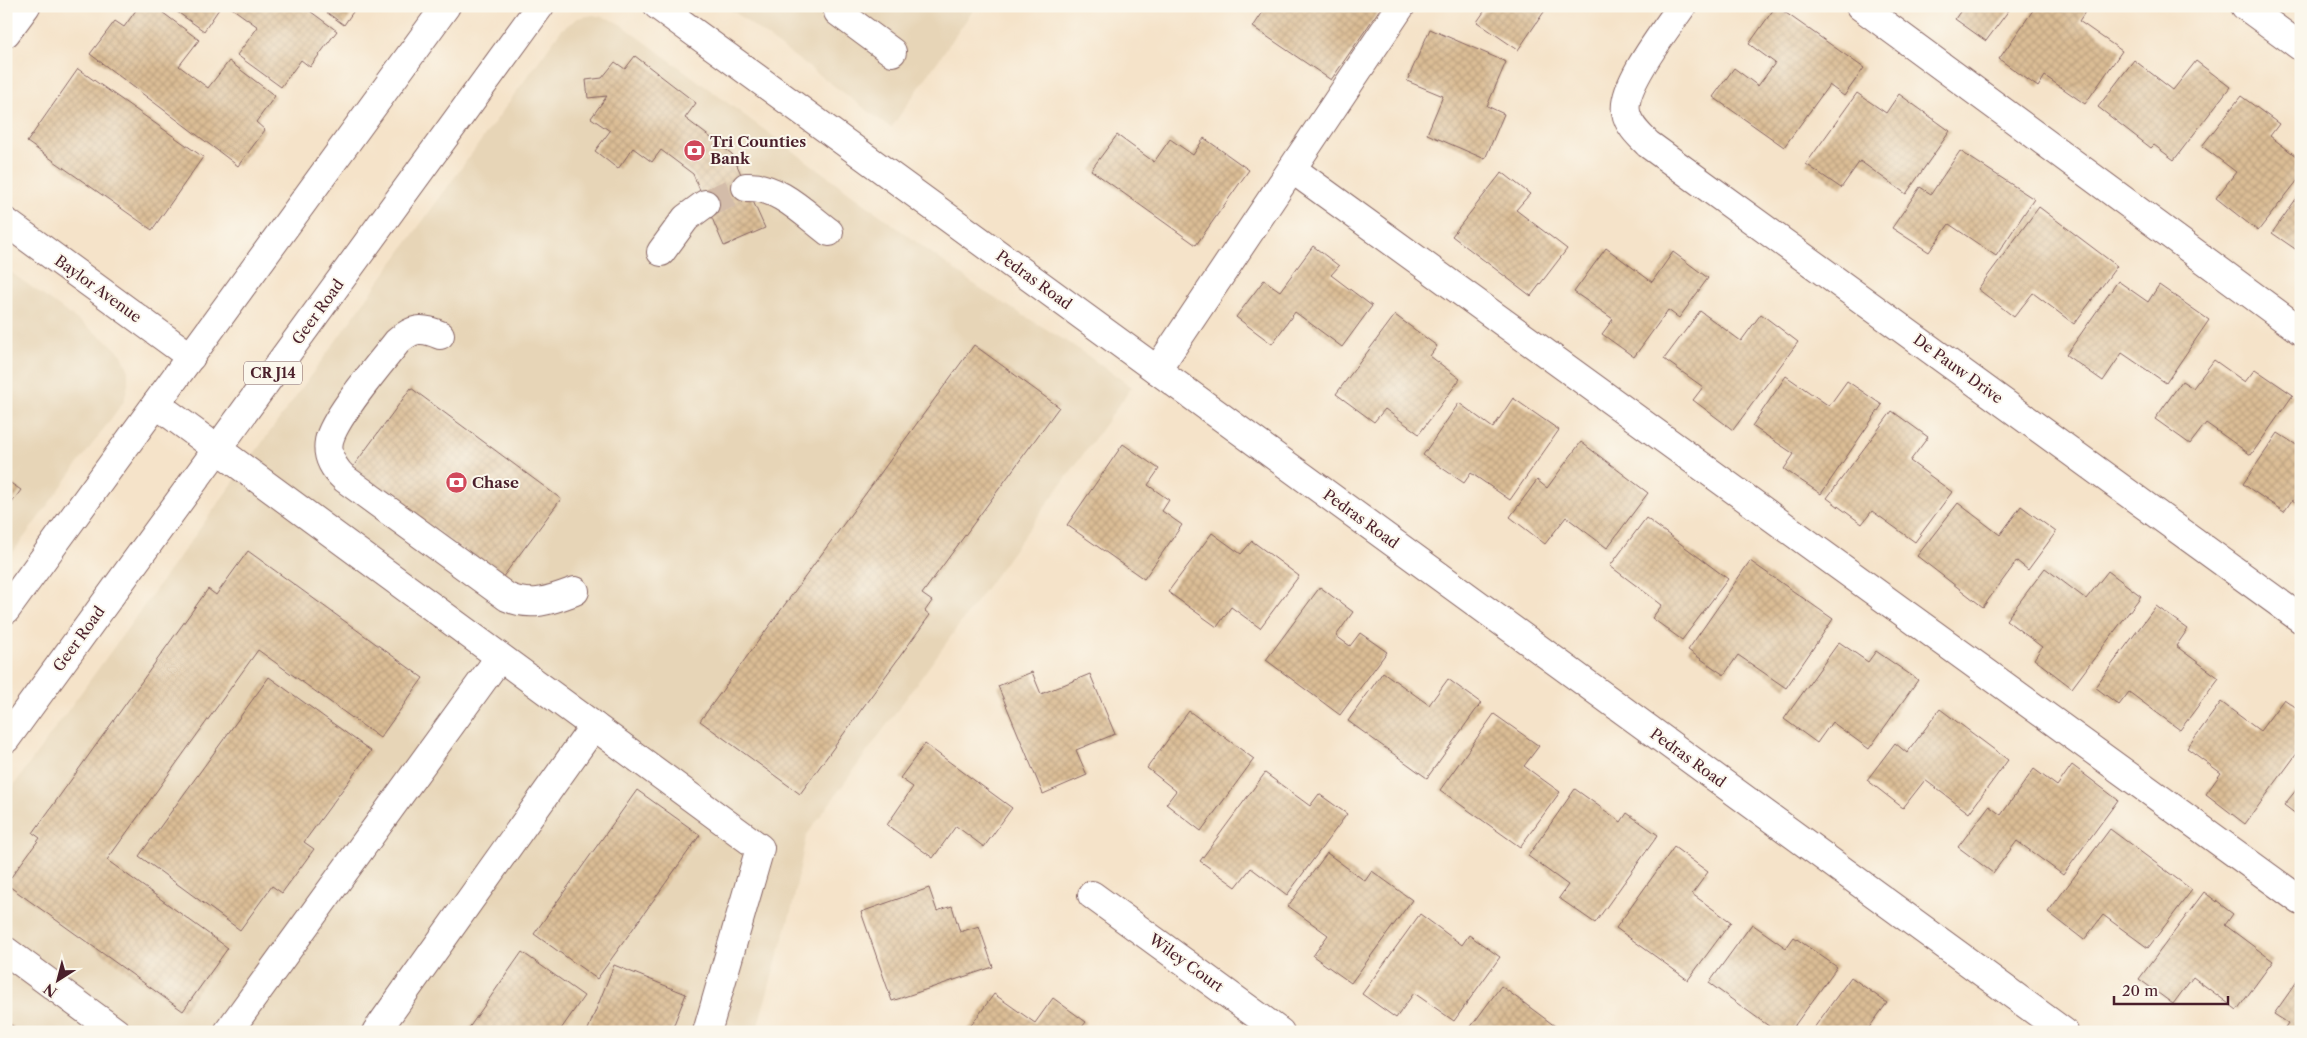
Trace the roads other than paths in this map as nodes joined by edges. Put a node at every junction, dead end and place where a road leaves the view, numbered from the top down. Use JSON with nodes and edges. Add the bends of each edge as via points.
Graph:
{"nodes":[{"id":1,"x":26,"y":6,"type":"edge"},
{"id":2,"x":446,"y":6,"type":"edge"},
{"id":3,"x":540,"y":6,"type":"edge"},
{"id":4,"x":658,"y":6,"type":"edge"},
{"id":5,"x":1402,"y":6,"type":"edge"},
{"id":6,"x":1682,"y":6,"type":"edge"},
{"id":7,"x":1860,"y":6,"type":"edge"},
{"id":8,"x":2244,"y":6,"type":"edge"},
{"id":9,"x":848,"y":9,"type":"edge"},
{"id":10,"x":6,"y":33,"type":"edge"},
{"id":11,"x":897,"y":45,"type":"dead end"},
{"id":12,"x":2301,"y":48,"type":"edge"},
{"id":13,"x":1292,"y":169,"type":"junction"},
{"id":14,"x":746,"y":187,"type":"tunnel mouth"},
{"id":15,"x":705,"y":204,"type":"tunnel mouth"},
{"id":16,"x":6,"y":222,"type":"edge"},
{"id":17,"x":829,"y":232,"type":"dead end"},
{"id":18,"x":661,"y":252,"type":"dead end"},
{"id":19,"x":2301,"y":331,"type":"edge"},
{"id":20,"x":440,"y":335,"type":"dead end"},
{"id":21,"x":191,"y":357,"type":"junction"},
{"id":22,"x":1157,"y":370,"type":"junction"},
{"id":23,"x":156,"y":404,"type":"junction"},
{"id":24,"x":217,"y":450,"type":"junction"},
{"id":25,"x":575,"y":591,"type":"dead end"},
{"id":26,"x":6,"y":610,"type":"edge"},
{"id":27,"x":2301,"y":619,"type":"edge"},
{"id":28,"x":499,"y":658,"type":"junction"},
{"id":29,"x":594,"y":726,"type":"junction"},
{"id":30,"x":6,"y":739,"type":"edge"},
{"id":31,"x":1092,"y":895,"type":"dead end"},
{"id":32,"x":2301,"y":901,"type":"edge"},
{"id":33,"x":6,"y":951,"type":"edge"},
{"id":34,"x":116,"y":1032,"type":"edge"},
{"id":35,"x":228,"y":1032,"type":"edge"},
{"id":36,"x":376,"y":1032,"type":"edge"},
{"id":37,"x":707,"y":1032,"type":"edge"},
{"id":38,"x":1280,"y":1032,"type":"edge"},
{"id":39,"x":2064,"y":1032,"type":"edge"}],
"edges":[{"from":1,"to":10,"type":"street"},
{"from":2,"to":21,"type":"street"},
{"from":3,"to":24,"type":"street","name":"Geer Road","number":"CR J14"},
{"from":4,"to":22,"type":"street","name":"Pedras Road"},
{"from":5,"to":13,"type":"street"},
{"from":6,"to":27,"type":"street","name":"De Pauw Drive","via":[[1639,69],[1629,91],[1625,111],[1633,128],[1648,144]]},
{"from":7,"to":19,"type":"street"},
{"from":8,"to":12,"type":"street"},
{"from":9,"to":11,"type":"street"},
{"from":13,"to":22,"type":"street"},
{"from":13,"to":32,"type":"street"},
{"from":14,"to":17,"type":"street","via":[[766,188],[778,194]]},
{"from":15,"to":18,"type":"street","via":[[686,218]]},
{"from":16,"to":21,"type":"street","name":"Baylor Avenue"},
{"from":20,"to":25,"type":"street","via":[[418,329],[397,342],[334,426],[328,449],[333,466],[345,479],[507,597],[532,603]]},
{"from":21,"to":23,"type":"street"},
{"from":22,"to":39,"type":"street","name":"Pedras Road"},
{"from":23,"to":24,"type":"street"},
{"from":23,"to":26,"type":"street"},
{"from":24,"to":28,"type":"street"},
{"from":24,"to":30,"type":"street","name":"Geer Road","number":"CR J14"},
{"from":28,"to":29,"type":"street"},
{"from":28,"to":35,"type":"street"},
{"from":29,"to":36,"type":"street"},
{"from":29,"to":37,"type":"street","via":[[760,848]]},
{"from":31,"to":38,"type":"street","name":"Wiley Court"},
{"from":33,"to":34,"type":"street"}]}
